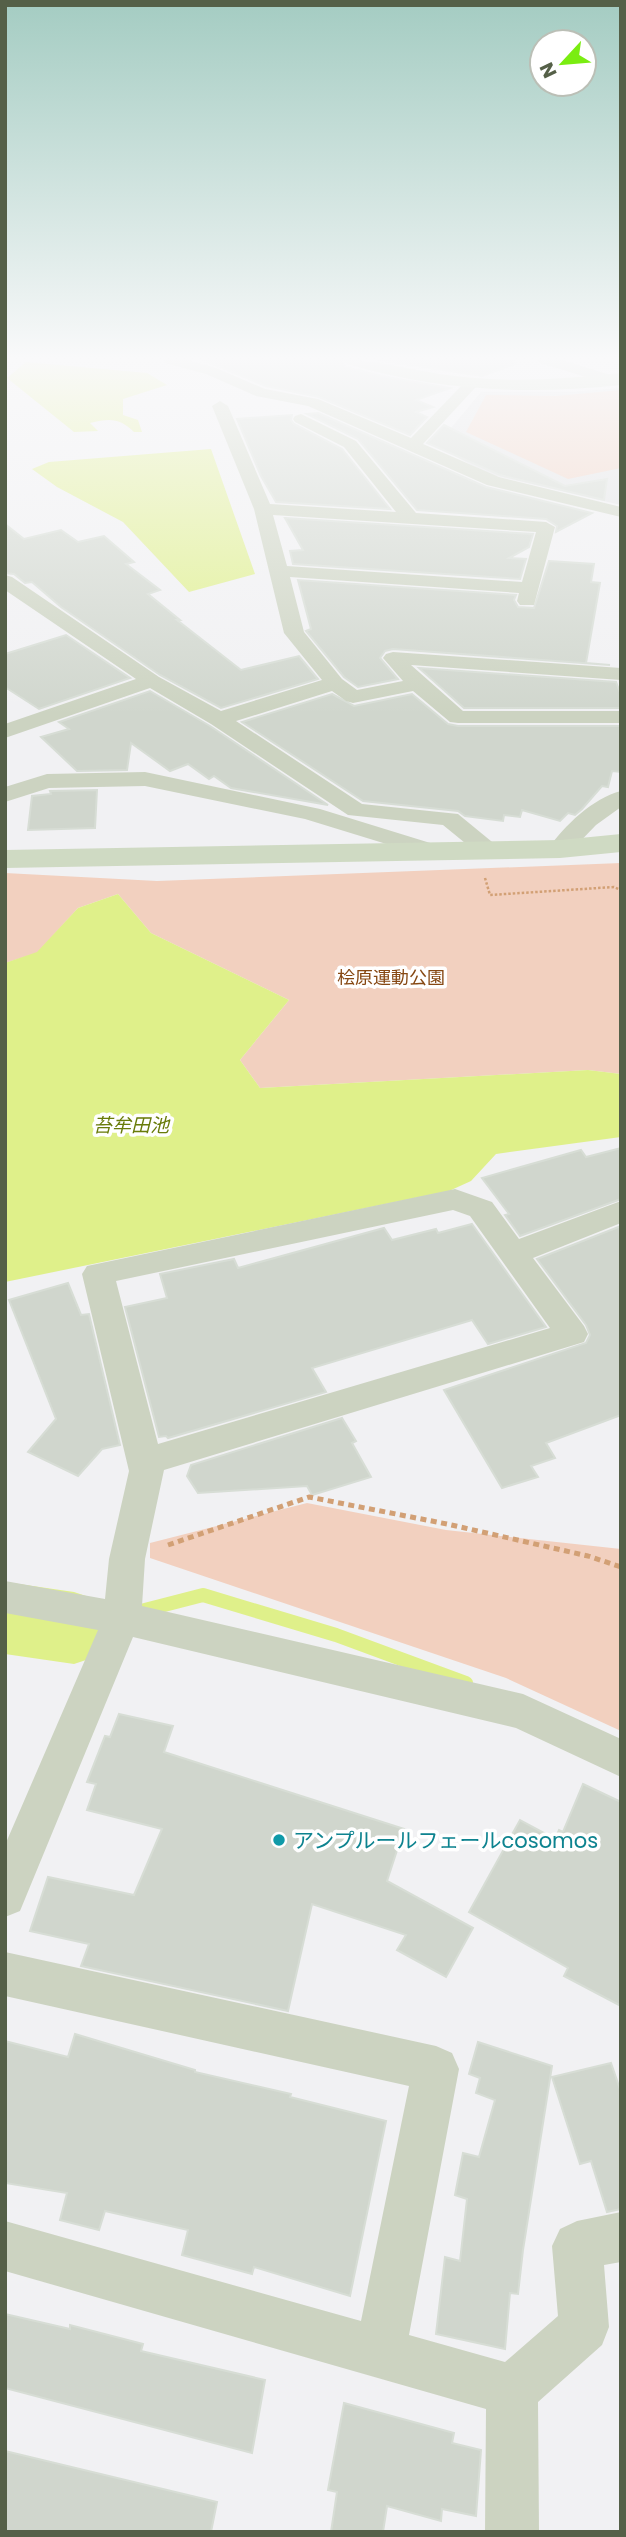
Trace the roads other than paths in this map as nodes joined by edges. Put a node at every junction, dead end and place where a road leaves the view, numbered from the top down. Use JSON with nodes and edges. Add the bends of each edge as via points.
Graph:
{"nodes":[{"id":1,"x":250,"y":478,"type":"edge"},
{"id":2,"x":378,"y":478,"type":"edge"},
{"id":3,"x":487,"y":478,"type":"edge"},
{"id":4,"x":263,"y":509,"type":"junction"},
{"id":5,"x":621,"y":512,"type":"edge"},
{"id":6,"x":410,"y":518,"type":"junction"},
{"id":7,"x":278,"y":570,"type":"junction"},
{"id":8,"x":5,"y":581,"type":"edge"},
{"id":9,"x":621,"y":674,"type":"edge"},
{"id":10,"x":152,"y":681,"type":"junction"},
{"id":11,"x":335,"y":683,"type":"junction"},
{"id":12,"x":417,"y":684,"type":"junction"},
{"id":13,"x":621,"y":717,"type":"edge"},
{"id":14,"x":219,"y":719,"type":"junction"},
{"id":15,"x":5,"y":732,"type":"edge"},
{"id":16,"x":5,"y":794,"type":"edge"},
{"id":17,"x":621,"y":798,"type":"edge"},
{"id":18,"x":621,"y":843,"type":"edge"},
{"id":19,"x":560,"y":849,"type":"junction"},
{"id":20,"x":432,"y":851,"type":"junction"},
{"id":21,"x":482,"y":851,"type":"junction"},
{"id":22,"x":5,"y":859,"type":"edge"},
{"id":23,"x":621,"y":1211,"type":"edge"},
{"id":24,"x":513,"y":1254,"type":"junction"},
{"id":25,"x":145,"y":1462,"type":"junction"},
{"id":26,"x":5,"y":1597,"type":"edge"},
{"id":27,"x":122,"y":1618,"type":"junction"},
{"id":28,"x":621,"y":1759,"type":"edge"},
{"id":29,"x":5,"y":1896,"type":"edge"},
{"id":30,"x":5,"y":1974,"type":"edge"},
{"id":31,"x":621,"y":2237,"type":"edge"},
{"id":32,"x":5,"y":2246,"type":"edge"},
{"id":33,"x":380,"y":2352,"type":"junction"},
{"id":34,"x":512,"y":2390,"type":"junction"},
{"id":35,"x":512,"y":2532,"type":"edge"}],
"edges":[{"from":1,"to":4,"type":"street"},
{"from":2,"to":6,"type":"street"},
{"from":3,"to":5,"type":"street"},
{"from":4,"to":6,"type":"street"},
{"from":4,"to":7,"type":"street"},
{"from":6,"to":7,"type":"street","via":[[546,527],[528,594]]},
{"from":7,"to":11,"type":"street","via":[[294,634]]},
{"from":8,"to":10,"type":"street"},
{"from":9,"to":12,"type":"street","via":[[393,658]]},
{"from":10,"to":14,"type":"street"},
{"from":10,"to":15,"type":"street"},
{"from":11,"to":12,"type":"street","via":[[353,697]]},
{"from":11,"to":14,"type":"street"},
{"from":12,"to":13,"type":"street","via":[[457,717]]},
{"from":14,"to":21,"type":"street","via":[[356,810],[450,819]]},
{"from":16,"to":20,"type":"street","via":[[47,781],[145,779],[312,814]]},
{"from":17,"to":19,"type":"street","via":[[573,833]]},
{"from":18,"to":19,"type":"street"},
{"from":19,"to":21,"type":"street"},
{"from":20,"to":21,"type":"street"},
{"from":20,"to":22,"type":"street"},
{"from":23,"to":24,"type":"street"},
{"from":24,"to":25,"type":"street","via":[[572,1334]]},
{"from":24,"to":25,"type":"street","via":[[481,1209],[454,1199],[98,1274]]},
{"from":25,"to":27,"type":"street","via":[[147,1471],[127,1559]]},
{"from":26,"to":27,"type":"street"},
{"from":27,"to":28,"type":"street","via":[[523,1712]]},
{"from":27,"to":29,"type":"street"},
{"from":30,"to":33,"type":"street","via":[[436,2069]]},
{"from":31,"to":34,"type":"street","via":[[577,2246],[584,2328]]},
{"from":32,"to":33,"type":"street"},
{"from":33,"to":34,"type":"street"},
{"from":34,"to":35,"type":"street"}]}
